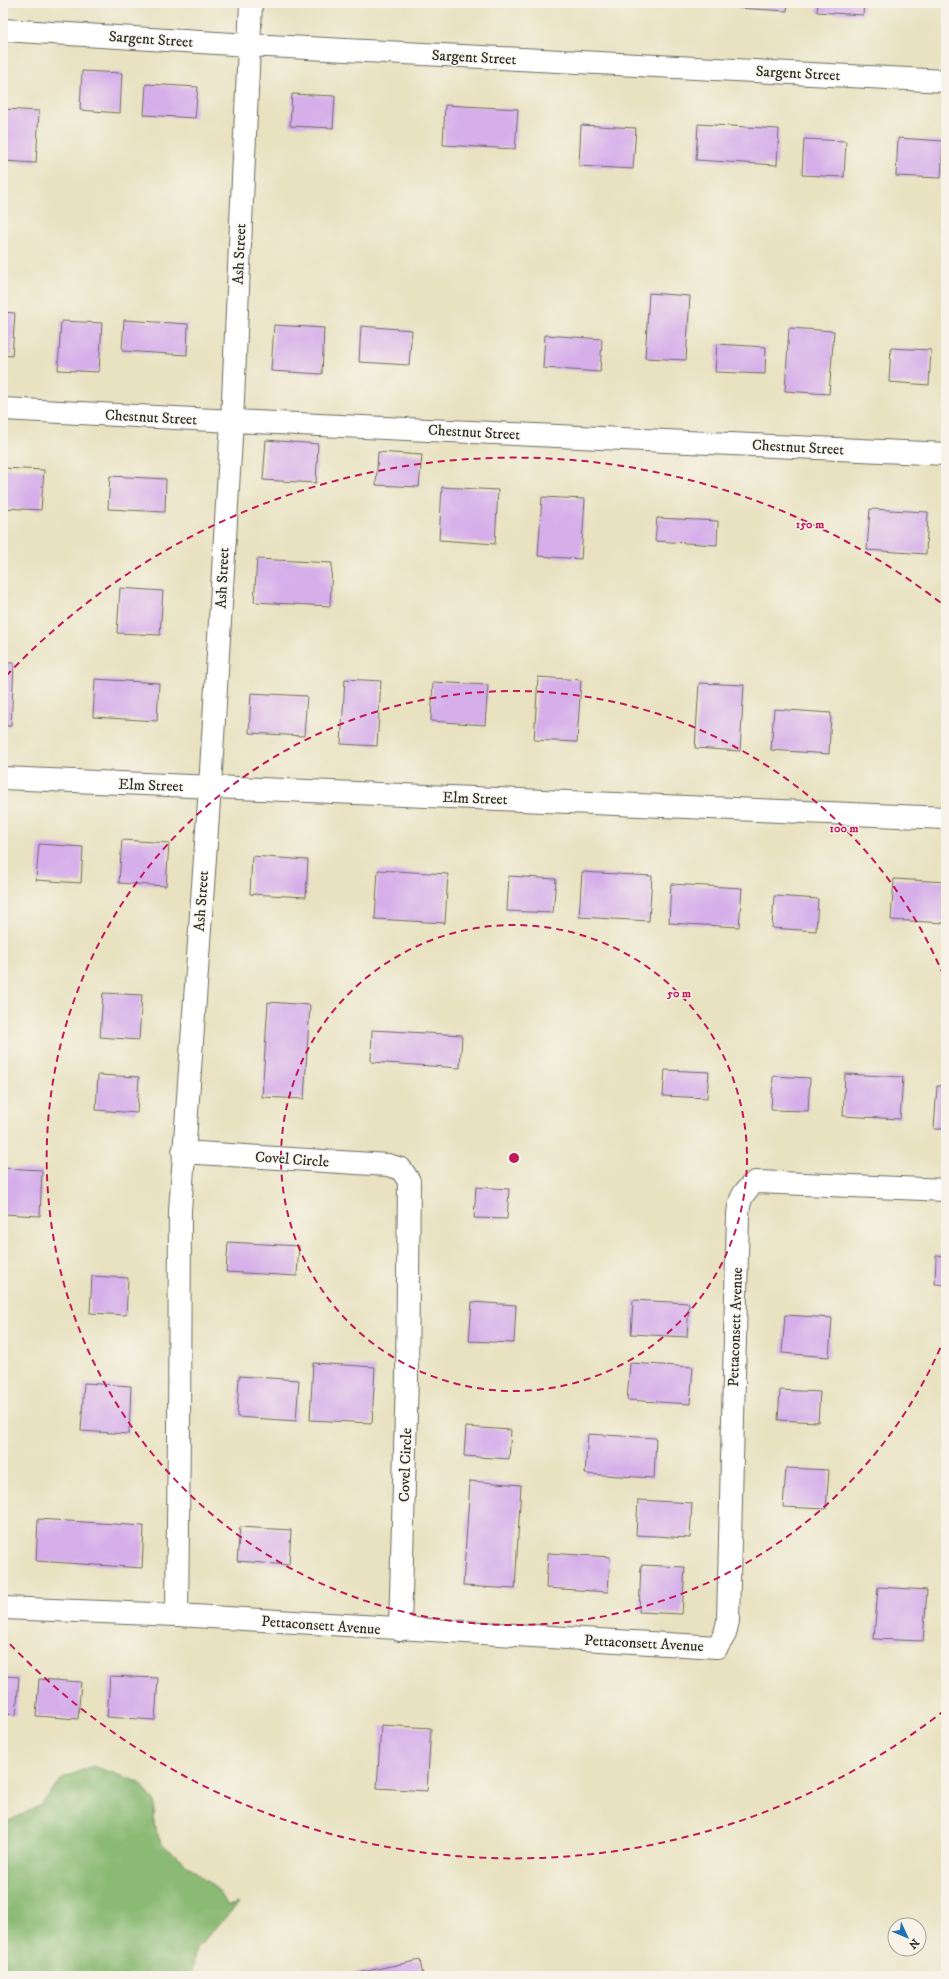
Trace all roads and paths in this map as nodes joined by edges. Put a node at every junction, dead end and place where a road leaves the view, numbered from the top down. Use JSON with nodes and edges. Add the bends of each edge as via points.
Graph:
{"nodes":[{"id":1,"x":251,"y":3,"type":"edge"},
{"id":2,"x":3,"y":30,"type":"edge"},
{"id":3,"x":249,"y":45,"type":"junction"},
{"id":4,"x":946,"y":81,"type":"edge"},
{"id":5,"x":3,"y":409,"type":"edge"},
{"id":6,"x":232,"y":421,"type":"junction"},
{"id":7,"x":946,"y":454,"type":"edge"},
{"id":8,"x":3,"y":778,"type":"edge"},
{"id":9,"x":210,"y":787,"type":"junction"},
{"id":10,"x":946,"y":818,"type":"edge"},
{"id":11,"x":183,"y":1152,"type":"junction"},
{"id":12,"x":946,"y":1190,"type":"edge"},
{"id":13,"x":3,"y":1608,"type":"edge"},
{"id":14,"x":177,"y":1616,"type":"junction"},
{"id":15,"x":400,"y":1630,"type":"junction"}],
"edges":[{"from":1,"to":3,"type":"street","name":"Ash Street"},
{"from":2,"to":3,"type":"street","name":"Sargent Street"},
{"from":3,"to":4,"type":"street","name":"Sargent Street"},
{"from":3,"to":6,"type":"street","name":"Ash Street"},
{"from":5,"to":6,"type":"street","name":"Chestnut Street"},
{"from":6,"to":7,"type":"street","name":"Chestnut Street"},
{"from":6,"to":9,"type":"street","name":"Ash Street"},
{"from":8,"to":9,"type":"street","name":"Elm Street"},
{"from":9,"to":10,"type":"street","name":"Elm Street"},
{"from":9,"to":11,"type":"street","name":"Ash Street"},
{"from":11,"to":14,"type":"street","via":[[180,1211]]},
{"from":11,"to":15,"type":"street","name":"Covel Circle","via":[[388,1166],[401,1169],[409,1181]]},
{"from":12,"to":15,"type":"street","name":"Pettaconsett Avenue","via":[[755,1182],[744,1191],[738,1215],[728,1621],[725,1634],[717,1647]]},
{"from":13,"to":14,"type":"street","name":"Pettaconsett Avenue"},
{"from":14,"to":15,"type":"street","name":"Pettaconsett Avenue"}]}
